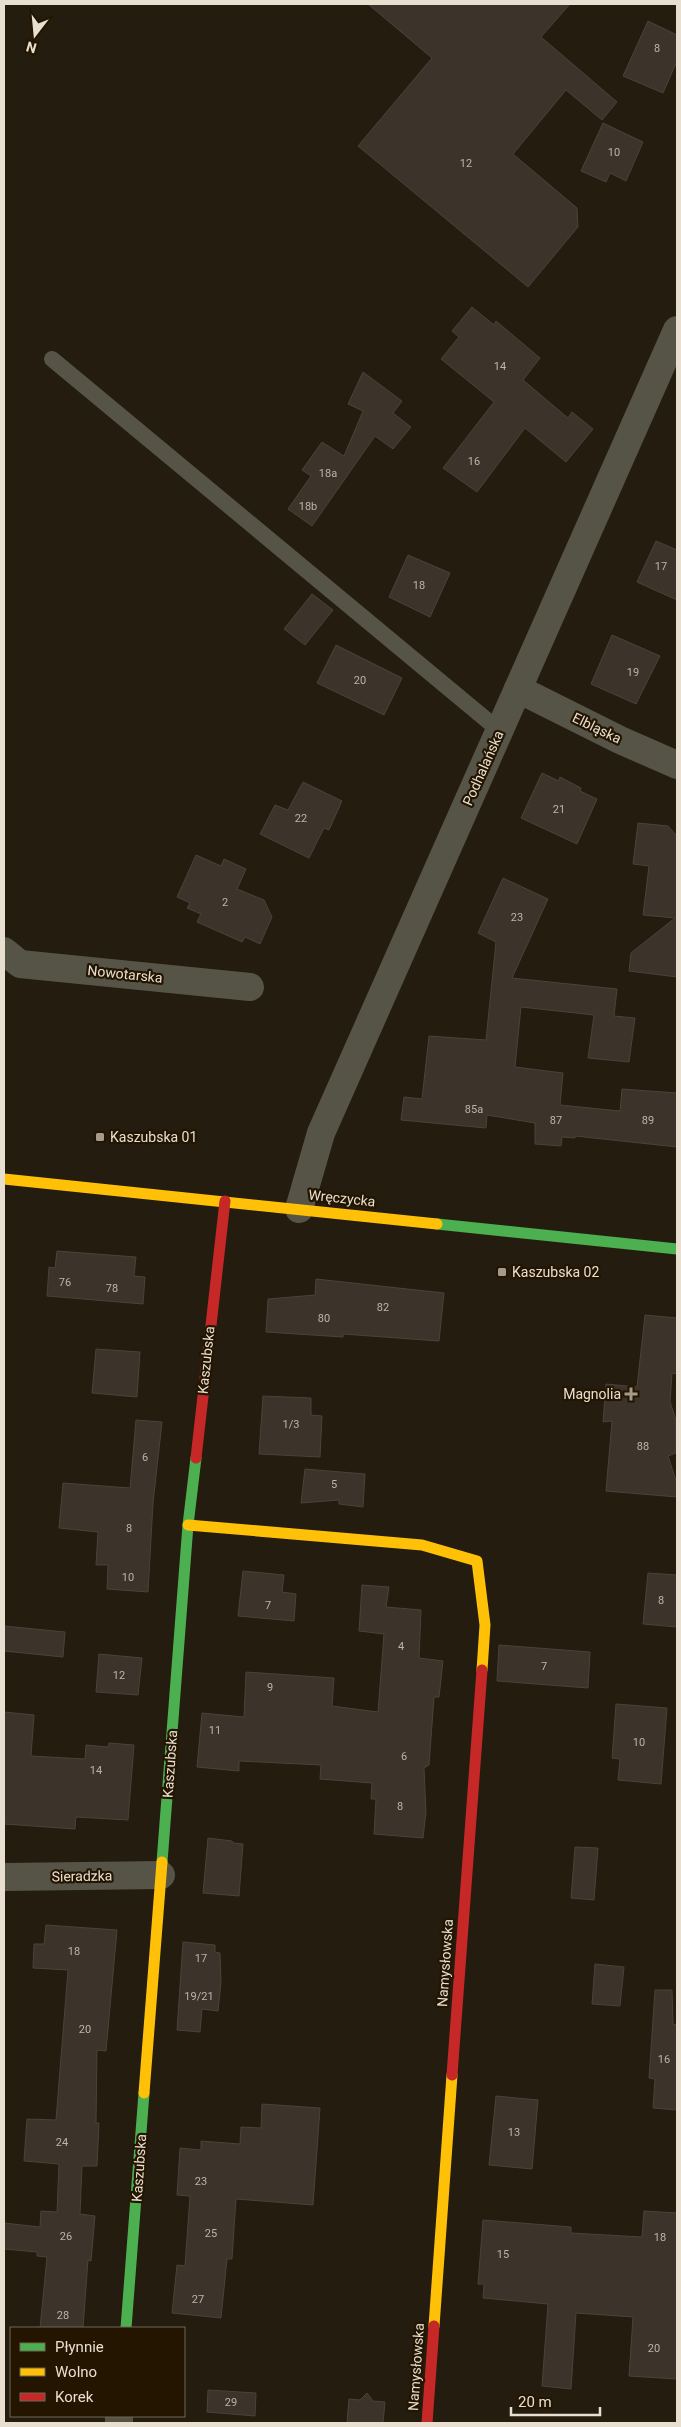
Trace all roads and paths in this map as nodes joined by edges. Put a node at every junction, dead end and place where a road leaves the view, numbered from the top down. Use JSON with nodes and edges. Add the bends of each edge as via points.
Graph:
{"nodes":[{"id":1,"x":677,"y":330,"type":"edge"},
{"id":2,"x":52,"y":359,"type":"dead end"},
{"id":3,"x":518,"y":689,"type":"junction"},
{"id":4,"x":500,"y":731,"type":"junction"},
{"id":5,"x":677,"y":765,"type":"edge"},
{"id":6,"x":4,"y":951,"type":"edge"},
{"id":7,"x":250,"y":987,"type":"dead end"},
{"id":8,"x":4,"y":1179,"type":"edge"},
{"id":9,"x":225,"y":1200,"type":"junction"},
{"id":10,"x":299,"y":1209,"type":"junction"},
{"id":11,"x":677,"y":1249,"type":"edge"},
{"id":12,"x":188,"y":1525,"type":"junction"},
{"id":13,"x":161,"y":1875,"type":"junction"},
{"id":14,"x":4,"y":1877,"type":"edge"},
{"id":15,"x":126,"y":2327,"type":"edge"},
{"id":16,"x":427,"y":2423,"type":"edge"}],
"edges":[{"from":1,"to":3,"type":"street","name":"Podhalańska"},
{"from":2,"to":4,"type":"lane"},
{"from":3,"to":4,"type":"street","name":"Podhalańska"},
{"from":3,"to":5,"type":"street","name":"Elbląska"},
{"from":4,"to":10,"type":"street","name":"Podhalańska","via":[[321,1133]]},
{"from":6,"to":7,"type":"street","name":"Nowotarska","via":[[20,964]]},
{"from":8,"to":9,"type":"street","name":"Wręczycka"},
{"from":9,"to":10,"type":"street","name":"Wręczycka"},
{"from":9,"to":12,"type":"street","name":"Kaszubska"},
{"from":10,"to":11,"type":"street","name":"Wręczycka"},
{"from":12,"to":13,"type":"street","name":"Kaszubska"},
{"from":12,"to":16,"type":"street","name":"Namysłowska","via":[[422,1545],[477,1561],[485,1625]]},
{"from":13,"to":14,"type":"street","name":"Sieradzka"},
{"from":13,"to":15,"type":"street","name":"Kaszubska"}]}
